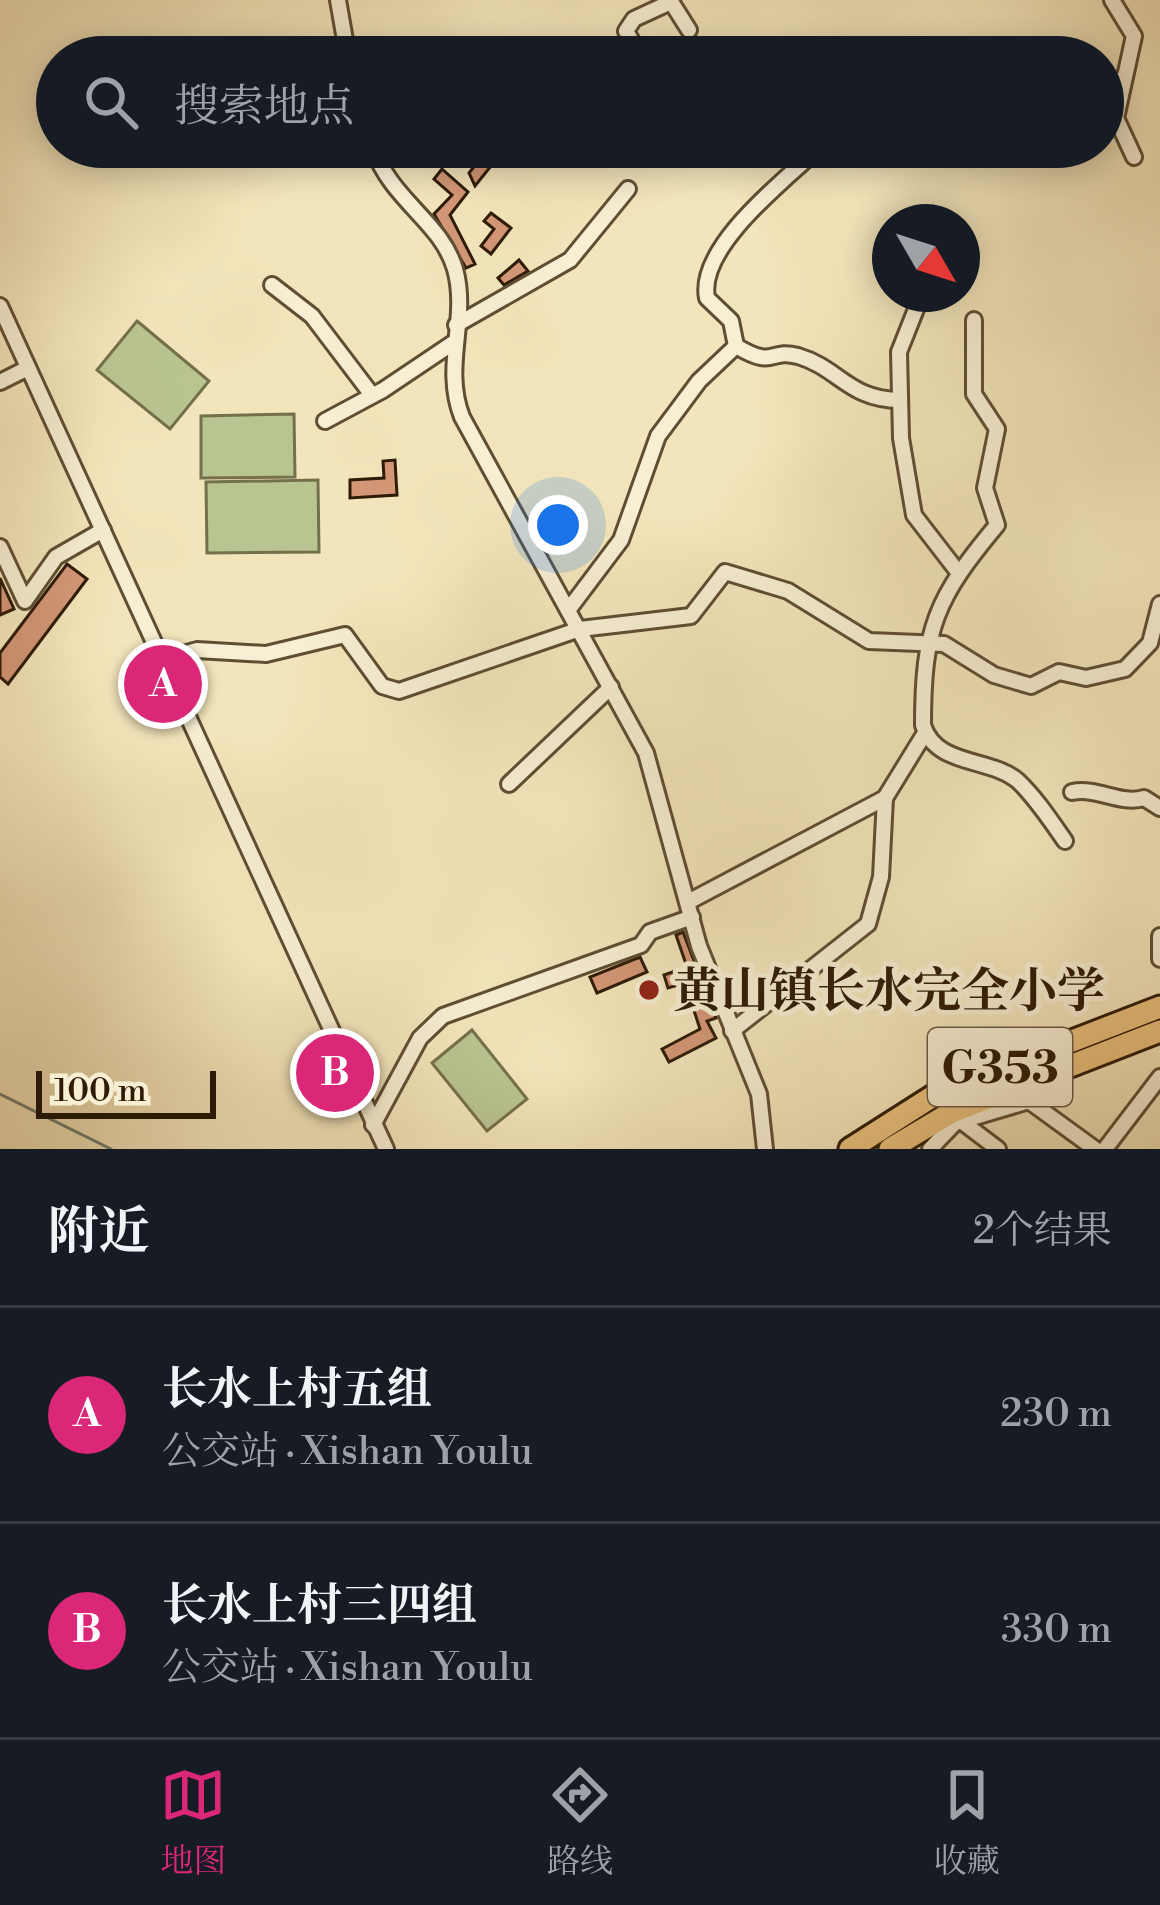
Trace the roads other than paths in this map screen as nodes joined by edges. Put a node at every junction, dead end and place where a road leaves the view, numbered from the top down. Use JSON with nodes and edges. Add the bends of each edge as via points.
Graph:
{"nodes":[{"id":1,"x":338,"y":0,"type":"edge"},
{"id":2,"x":1112,"y":0,"type":"edge"},
{"id":3,"x":671,"y":1,"type":"edge"},
{"id":4,"x":689,"y":30,"type":"dead end"},
{"id":5,"x":344,"y":36,"type":"edge"},
{"id":6,"x":629,"y":36,"type":"edge"},
{"id":7,"x":1124,"y":77,"type":"edge"},
{"id":8,"x":1124,"y":136,"type":"edge"},
{"id":9,"x":1134,"y":157,"type":"dead end"},
{"id":10,"x":381,"y":168,"type":"edge"},
{"id":11,"x":797,"y":168,"type":"edge"},
{"id":12,"x":628,"y":189,"type":"dead end"},
{"id":13,"x":272,"y":285,"type":"dead end"},
{"id":14,"x":0,"y":306,"type":"edge"},
{"id":15,"x":915,"y":312,"type":"edge"},
{"id":16,"x":974,"y":320,"type":"dead end"},
{"id":17,"x":456,"y":325,"type":"junction"},
{"id":18,"x":453,"y":343,"type":"junction"},
{"id":19,"x":736,"y":346,"type":"junction"},
{"id":20,"x":28,"y":368,"type":"junction"},
{"id":21,"x":0,"y":382,"type":"edge"},
{"id":22,"x":372,"y":395,"type":"junction"},
{"id":23,"x":900,"y":400,"type":"junction"},
{"id":24,"x":325,"y":421,"type":"dead end"},
{"id":25,"x":103,"y":530,"type":"junction"},
{"id":26,"x":0,"y":548,"type":"edge"},
{"id":27,"x":958,"y":572,"type":"junction"},
{"id":28,"x":1160,"y":604,"type":"edge"},
{"id":29,"x":568,"y":609,"type":"junction"},
{"id":30,"x":580,"y":629,"type":"junction"},
{"id":31,"x":928,"y":641,"type":"junction"},
{"id":32,"x":162,"y":660,"type":"junction"},
{"id":33,"x":611,"y":687,"type":"junction"},
{"id":34,"x":925,"y":733,"type":"junction"},
{"id":35,"x":509,"y":784,"type":"dead end"},
{"id":36,"x":1072,"y":792,"type":"dead end"},
{"id":37,"x":886,"y":798,"type":"junction"},
{"id":38,"x":1160,"y":808,"type":"edge"},
{"id":39,"x":1065,"y":841,"type":"dead end"},
{"id":40,"x":690,"y":910,"type":"junction"},
{"id":41,"x":1160,"y":936,"type":"edge"},
{"id":42,"x":1160,"y":959,"type":"edge"},
{"id":43,"x":1160,"y":1006,"type":"edge"},
{"id":44,"x":732,"y":1031,"type":"junction"},
{"id":45,"x":1160,"y":1031,"type":"edge"},
{"id":46,"x":1160,"y":1076,"type":"edge"},
{"id":47,"x":961,"y":1121,"type":"junction"},
{"id":48,"x":373,"y":1125,"type":"junction"},
{"id":49,"x":386,"y":1149,"type":"edge"},
{"id":50,"x":765,"y":1149,"type":"edge"},
{"id":51,"x":850,"y":1149,"type":"edge"},
{"id":52,"x":890,"y":1149,"type":"edge"},
{"id":53,"x":931,"y":1149,"type":"edge"},
{"id":54,"x":998,"y":1149,"type":"edge"},
{"id":55,"x":1095,"y":1149,"type":"edge"},
{"id":56,"x":1105,"y":1149,"type":"edge"}],
"edges":[{"from":1,"to":5,"type":"street"},
{"from":2,"to":7,"type":"street","via":[[1133,36]]},
{"from":3,"to":4,"type":"street"},
{"from":3,"to":6,"type":"street","via":[[634,19]]},
{"from":8,"to":9,"type":"street"},
{"from":10,"to":17,"type":"street","via":[[447,250],[459,287]]},
{"from":11,"to":19,"type":"street","via":[[739,222],[711,271],[707,298],[731,321]]},
{"from":12,"to":17,"type":"street","via":[[570,260]]},
{"from":13,"to":22,"type":"street","via":[[312,316]]},
{"from":14,"to":20,"type":"street"},
{"from":15,"to":23,"type":"street","via":[[899,352]]},
{"from":16,"to":27,"type":"street","via":[[974,394],[997,433],[985,488],[998,525]]},
{"from":17,"to":18,"type":"street"},
{"from":18,"to":22,"type":"street"},
{"from":18,"to":29,"type":"street","via":[[462,417]]},
{"from":19,"to":23,"type":"street","via":[[761,361],[801,357],[860,395]]},
{"from":19,"to":29,"type":"street","via":[[664,426],[621,540]]},
{"from":20,"to":21,"type":"street"},
{"from":20,"to":25,"type":"street"},
{"from":22,"to":24,"type":"street"},
{"from":23,"to":27,"type":"street","via":[[914,515]]},
{"from":25,"to":26,"type":"street","via":[[56,556],[25,601]]},
{"from":25,"to":32,"type":"street"},
{"from":27,"to":31,"type":"street"},
{"from":28,"to":31,"type":"street","via":[[1148,646],[1110,676],[1059,672],[1024,686]]},
{"from":29,"to":30,"type":"street"},
{"from":30,"to":31,"type":"street","via":[[691,616],[725,572],[788,591],[868,641]]},
{"from":30,"to":32,"type":"street","via":[[399,691],[382,686],[345,635],[266,654],[197,650]]},
{"from":30,"to":33,"type":"street"},
{"from":31,"to":34,"type":"street"},
{"from":32,"to":48,"type":"street"},
{"from":33,"to":35,"type":"street"},
{"from":33,"to":40,"type":"street","via":[[654,772]]},
{"from":34,"to":37,"type":"street"},
{"from":34,"to":39,"type":"street","via":[[958,759],[1015,779]]},
{"from":36,"to":38,"type":"street","via":[[1092,788]]},
{"from":37,"to":40,"type":"street"},
{"from":37,"to":44,"type":"street","via":[[881,877],[868,924]]},
{"from":40,"to":44,"type":"street"},
{"from":40,"to":48,"type":"street","via":[[641,945],[443,1016],[419,1038]]},
{"from":41,"to":42,"type":"street"},
{"from":43,"to":51,"type":"highway","number":"G353","via":[[938,1093]]},
{"from":44,"to":50,"type":"street","via":[[759,1094]]},
{"from":45,"to":52,"type":"highway","number":"G353","via":[[968,1105]]},
{"from":46,"to":56,"type":"street"},
{"from":47,"to":53,"type":"street"},
{"from":47,"to":54,"type":"street"},
{"from":47,"to":55,"type":"street","via":[[1029,1101]]},
{"from":48,"to":49,"type":"street"}]}
